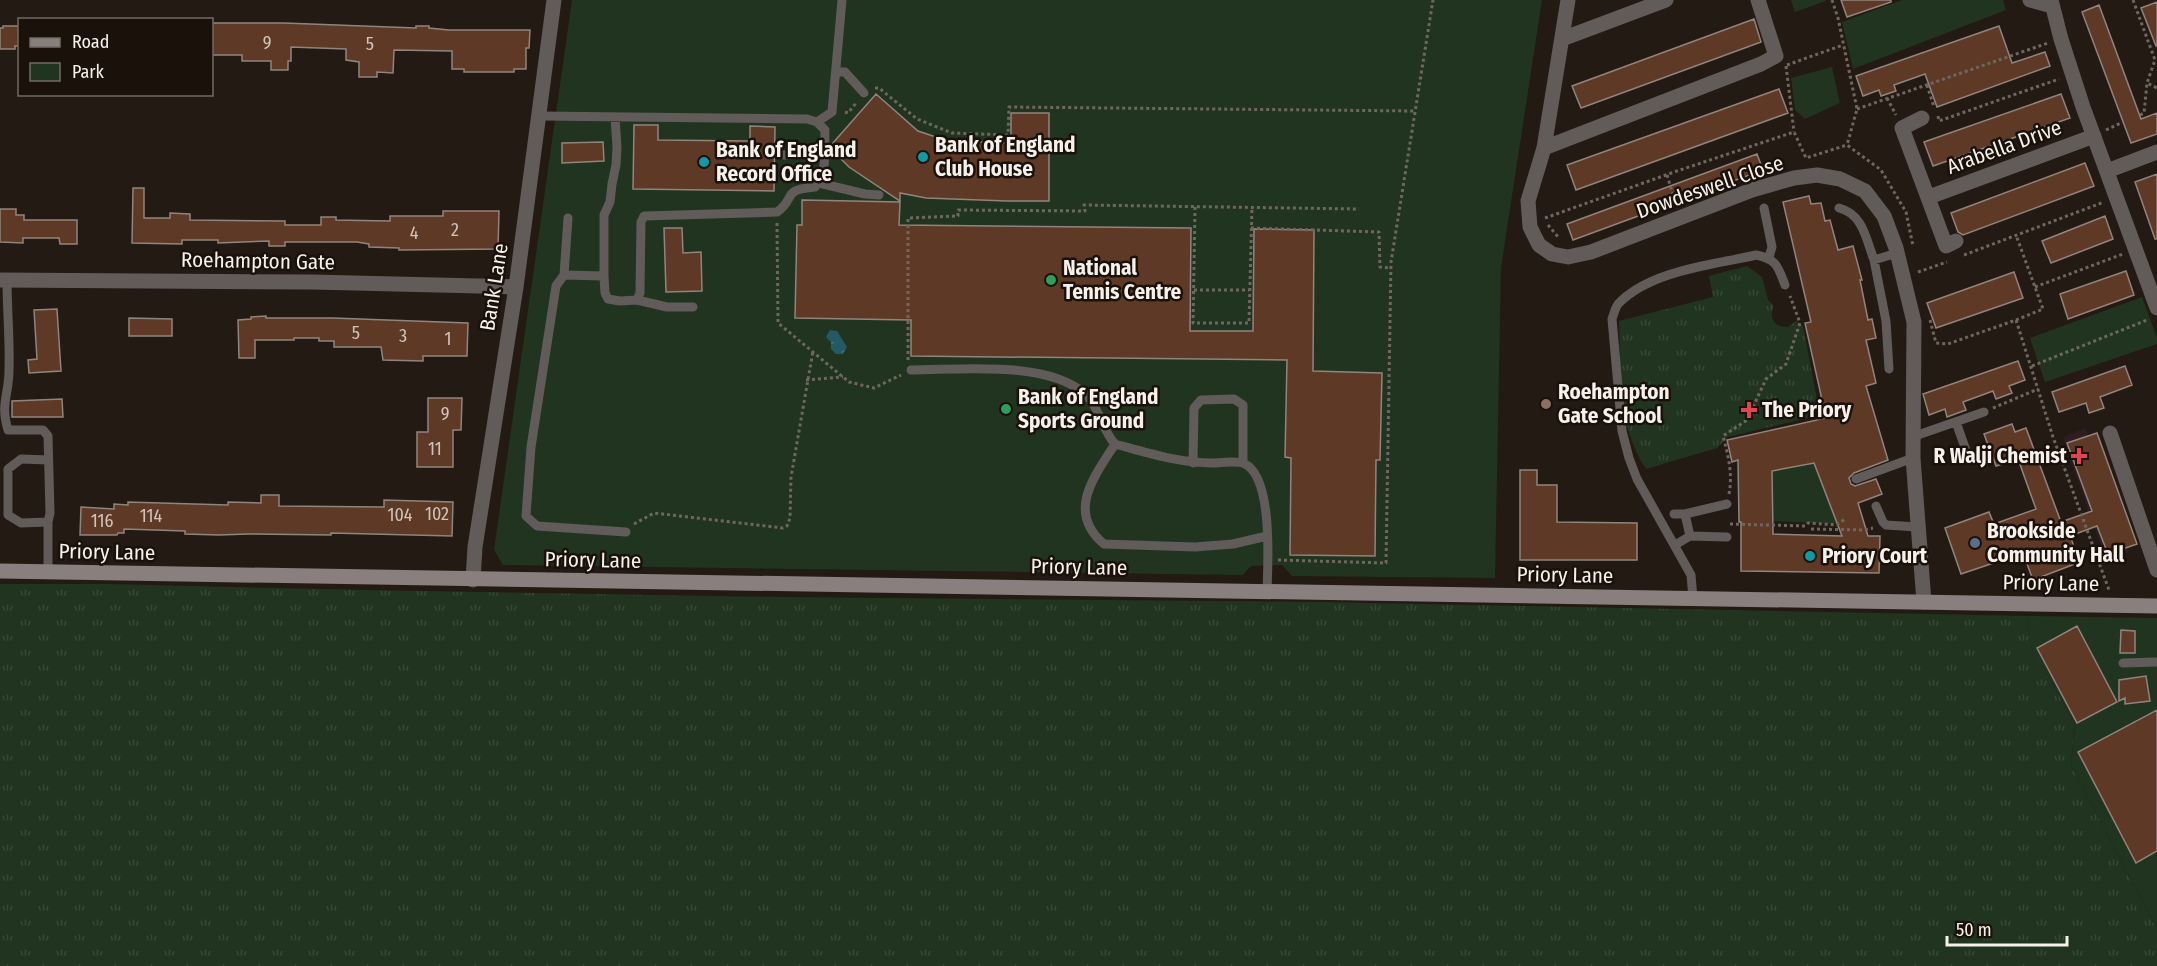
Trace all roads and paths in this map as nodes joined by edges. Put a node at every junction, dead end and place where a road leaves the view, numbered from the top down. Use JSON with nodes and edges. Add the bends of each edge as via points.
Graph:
{"nodes":[{"id":1,"x":554,"y":0,"type":"edge"},
{"id":2,"x":842,"y":0,"type":"edge"},
{"id":3,"x":1432,"y":0,"type":"edge"},
{"id":4,"x":1568,"y":0,"type":"edge"},
{"id":5,"x":1666,"y":0,"type":"edge"},
{"id":6,"x":1758,"y":0,"type":"edge"},
{"id":7,"x":1832,"y":0,"type":"edge"},
{"id":8,"x":2030,"y":0,"type":"edge"},
{"id":9,"x":2133,"y":0,"type":"edge"},
{"id":10,"x":2051,"y":3,"type":"edge"},
{"id":11,"x":1562,"y":39,"type":"junction"},
{"id":12,"x":2061,"y":39,"type":"junction"},
{"id":13,"x":1844,"y":45,"type":"junction"},
{"id":14,"x":1781,"y":61,"type":"junction"},
{"id":15,"x":836,"y":72,"type":"junction"},
{"id":16,"x":2072,"y":75,"type":"junction"},
{"id":17,"x":2147,"y":83,"type":"junction"},
{"id":18,"x":1926,"y":85,"type":"junction"},
{"id":19,"x":2157,"y":88,"type":"edge"},
{"id":20,"x":864,"y":93,"type":"junction"},
{"id":21,"x":1857,"y":108,"type":"junction"},
{"id":22,"x":1415,"y":111,"type":"junction"},
{"id":23,"x":832,"y":112,"type":"junction"},
{"id":24,"x":2140,"y":115,"type":"dead end"},
{"id":25,"x":540,"y":116,"type":"junction"},
{"id":26,"x":615,"y":117,"type":"junction"},
{"id":27,"x":1922,"y":118,"type":"dead end"},
{"id":28,"x":817,"y":122,"type":"junction"},
{"id":29,"x":1794,"y":132,"type":"junction"},
{"id":30,"x":2094,"y":136,"type":"junction"},
{"id":31,"x":1848,"y":145,"type":"junction"},
{"id":32,"x":1544,"y":148,"type":"junction"},
{"id":33,"x":2157,"y":152,"type":"edge"},
{"id":34,"x":824,"y":154,"type":"junction"},
{"id":35,"x":784,"y":155,"type":"dead end"},
{"id":36,"x":2107,"y":171,"type":"junction"},
{"id":37,"x":1667,"y":175,"type":"junction"},
{"id":38,"x":819,"y":183,"type":"junction"},
{"id":39,"x":879,"y":195,"type":"dead end"},
{"id":40,"x":1929,"y":197,"type":"junction"},
{"id":41,"x":2117,"y":198,"type":"junction"},
{"id":42,"x":1676,"y":205,"type":"dead end"},
{"id":43,"x":1195,"y":206,"type":"junction"},
{"id":44,"x":1252,"y":207,"type":"junction"},
{"id":45,"x":1764,"y":208,"type":"dead end"},
{"id":46,"x":1839,"y":208,"type":"dead end"},
{"id":47,"x":1359,"y":209,"type":"dead end"},
{"id":48,"x":1544,"y":209,"type":"dead end"},
{"id":49,"x":777,"y":212,"type":"junction"},
{"id":50,"x":568,"y":218,"type":"dead end"},
{"id":51,"x":1251,"y":228,"type":"junction"},
{"id":52,"x":2016,"y":236,"type":"junction"},
{"id":53,"x":1956,"y":241,"type":"dead end"},
{"id":54,"x":1913,"y":246,"type":"dead end"},
{"id":55,"x":2136,"y":249,"type":"junction"},
{"id":56,"x":1897,"y":253,"type":"junction"},
{"id":57,"x":1769,"y":258,"type":"junction"},
{"id":58,"x":1958,"y":258,"type":"dead end"},
{"id":59,"x":1874,"y":260,"type":"junction"},
{"id":60,"x":1948,"y":261,"type":"dead end"},
{"id":61,"x":1391,"y":268,"type":"junction"},
{"id":62,"x":1918,"y":269,"type":"dead end"},
{"id":63,"x":564,"y":275,"type":"junction"},
{"id":64,"x":604,"y":276,"type":"junction"},
{"id":65,"x":3,"y":280,"type":"edge"},
{"id":66,"x":1785,"y":285,"type":"joint"},
{"id":67,"x":2035,"y":286,"type":"junction"},
{"id":68,"x":516,"y":287,"type":"junction"},
{"id":69,"x":1194,"y":290,"type":"junction"},
{"id":70,"x":1249,"y":290,"type":"junction"},
{"id":71,"x":637,"y":300,"type":"junction"},
{"id":72,"x":693,"y":307,"type":"dead end"},
{"id":73,"x":2157,"y":308,"type":"edge"},
{"id":74,"x":1928,"y":313,"type":"dead end"},
{"id":75,"x":2157,"y":316,"type":"edge"},
{"id":76,"x":2016,"y":320,"type":"junction"},
{"id":77,"x":813,"y":351,"type":"junction"},
{"id":78,"x":2032,"y":366,"type":"junction"},
{"id":79,"x":1888,"y":369,"type":"dead end"},
{"id":80,"x":911,"y":370,"type":"junction"},
{"id":81,"x":843,"y":377,"type":"junction"},
{"id":82,"x":806,"y":380,"type":"junction"},
{"id":83,"x":2038,"y":389,"type":"junction"},
{"id":84,"x":1,"y":407,"type":"edge"},
{"id":85,"x":1984,"y":412,"type":"joint"},
{"id":86,"x":1956,"y":422,"type":"junction"},
{"id":87,"x":2110,"y":433,"type":"dead end"},
{"id":88,"x":1912,"y":437,"type":"junction"},
{"id":89,"x":1115,"y":444,"type":"junction"},
{"id":90,"x":1968,"y":456,"type":"dead end"},
{"id":91,"x":1913,"y":458,"type":"junction"},
{"id":92,"x":48,"y":460,"type":"junction"},
{"id":93,"x":1193,"y":463,"type":"junction"},
{"id":94,"x":1243,"y":463,"type":"junction"},
{"id":95,"x":1856,"y":479,"type":"dead end"},
{"id":96,"x":1726,"y":504,"type":"joint"},
{"id":97,"x":1876,"y":506,"type":"dead end"},
{"id":98,"x":1674,"y":514,"type":"dead end"},
{"id":99,"x":1684,"y":514,"type":"junction"},
{"id":100,"x":1845,"y":519,"type":"dead end"},
{"id":101,"x":48,"y":522,"type":"junction"},
{"id":102,"x":1886,"y":525,"type":"junction"},
{"id":103,"x":1917,"y":527,"type":"junction"},
{"id":104,"x":1811,"y":529,"type":"dead end"},
{"id":105,"x":626,"y":532,"type":"joint"},
{"id":106,"x":1267,"y":536,"type":"junction"},
{"id":107,"x":1690,"y":536,"type":"junction"},
{"id":108,"x":1727,"y":537,"type":"joint"},
{"id":109,"x":1675,"y":545,"type":"junction"},
{"id":110,"x":1268,"y":559,"type":"junction"},
{"id":111,"x":2157,"y":570,"type":"edge"},
{"id":112,"x":0,"y":572,"type":"edge"},
{"id":113,"x":48,"y":572,"type":"junction"},
{"id":114,"x":473,"y":580,"type":"junction"},
{"id":115,"x":2109,"y":590,"type":"dead end"},
{"id":116,"x":1267,"y":591,"type":"junction"},
{"id":117,"x":1693,"y":598,"type":"junction"},
{"id":118,"x":1924,"y":602,"type":"junction"},
{"id":119,"x":2157,"y":606,"type":"edge"},
{"id":120,"x":2157,"y":662,"type":"edge"},
{"id":121,"x":2123,"y":663,"type":"dead end"}],
"edges":[{"from":1,"to":25,"type":"street","name":"Bank Lane"},
{"from":2,"to":15,"type":"lane"},
{"from":3,"to":22,"type":"path"},
{"from":4,"to":11,"type":"street","name":"Dowdeswell Close"},
{"from":5,"to":11,"type":"street"},
{"from":6,"to":14,"type":"street"},
{"from":7,"to":13,"type":"path"},
{"from":8,"to":10,"type":"street"},
{"from":9,"to":17,"type":"path","via":[[2155,60]]},
{"from":10,"to":12,"type":"street","name":"Arabella Drive"},
{"from":11,"to":32,"type":"street","name":"Dowdeswell Close"},
{"from":12,"to":16,"type":"street","name":"Arabella Drive"},
{"from":12,"to":18,"type":"path"},
{"from":13,"to":14,"type":"path"},
{"from":13,"to":21,"type":"path"},
{"from":14,"to":29,"type":"path"},
{"from":14,"to":32,"type":"street","via":[[1761,64]]},
{"from":15,"to":20,"type":"lane","via":[[845,72]]},
{"from":15,"to":23,"type":"lane"},
{"from":16,"to":18,"type":"path","via":[[1939,121]]},
{"from":16,"to":30,"type":"street","name":"Arabella Drive"},
{"from":17,"to":19,"type":"path"},
{"from":17,"to":24,"type":"path","via":[[2144,113]]},
{"from":18,"to":21,"type":"path"},
{"from":20,"to":22,"type":"path","via":[[872,87],[879,88],[917,119],[952,133],[997,135],[1008,135],[1009,107]]},
{"from":20,"to":23,"type":"path","via":[[848,112]]},
{"from":21,"to":31,"type":"path"},
{"from":22,"to":61,"type":"path"},
{"from":23,"to":28,"type":"lane"},
{"from":25,"to":26,"type":"lane"},
{"from":25,"to":68,"type":"street","name":"Bank Lane"},
{"from":26,"to":28,"type":"lane"},
{"from":26,"to":64,"type":"lane","via":[[616,165],[604,215]]},
{"from":27,"to":40,"type":"street","name":"Arabella Drive","via":[[1902,128]]},
{"from":28,"to":34,"type":"lane","via":[[825,130]]},
{"from":29,"to":31,"type":"path","via":[[1806,158]]},
{"from":29,"to":37,"type":"path"},
{"from":30,"to":36,"type":"street","name":"Arabella Drive"},
{"from":30,"to":40,"type":"street","name":"Arabella Drive"},
{"from":31,"to":54,"type":"path","via":[[1881,170],[1906,212]]},
{"from":32,"to":56,"type":"street","name":"Dowdeswell Close","via":[[1528,201],[1530,227],[1539,245],[1552,254],[1568,257],[1591,252],[1752,190],[1817,175],[1840,179],[1865,191],[1884,216]]},
{"from":33,"to":36,"type":"street"},
{"from":34,"to":35,"type":"lane"},
{"from":34,"to":38,"type":"lane"},
{"from":36,"to":41,"type":"street","name":"Arabella Drive"},
{"from":37,"to":42,"type":"path"},
{"from":37,"to":48,"type":"path","via":[[1542,219]]},
{"from":38,"to":39,"type":"lane"},
{"from":38,"to":49,"type":"lane","via":[[792,192]]},
{"from":40,"to":53,"type":"street","name":"Arabella Drive","via":[[1946,246]]},
{"from":41,"to":52,"type":"path"},
{"from":41,"to":55,"type":"street","name":"Arabella Drive"},
{"from":43,"to":44,"type":"path"},
{"from":43,"to":69,"type":"path"},
{"from":43,"to":80,"type":"path","via":[[1084,205],[1085,211],[958,210],[958,216],[909,218],[907,358]]},
{"from":44,"to":47,"type":"path"},
{"from":44,"to":51,"type":"path"},
{"from":45,"to":57,"type":"lane","via":[[1772,247]]},
{"from":46,"to":59,"type":"lane","via":[[1850,211],[1859,222]]},
{"from":49,"to":71,"type":"lane","via":[[644,216]]},
{"from":49,"to":77,"type":"path","via":[[778,323]]},
{"from":50,"to":63,"type":"lane"},
{"from":51,"to":61,"type":"path","via":[[1379,232],[1380,267]]},
{"from":51,"to":70,"type":"path"},
{"from":52,"to":58,"type":"path"},
{"from":52,"to":67,"type":"path"},
{"from":55,"to":67,"type":"path"},
{"from":55,"to":73,"type":"street","name":"Arabella Drive"},
{"from":56,"to":59,"type":"lane"},
{"from":56,"to":88,"type":"street","name":"Dowdeswell Close","via":[[1914,322]]},
{"from":57,"to":66,"type":"lane","via":[[1779,267]]},
{"from":57,"to":109,"type":"lane","via":[[1756,255],[1663,276],[1618,304],[1612,319],[1622,431],[1629,458]]},
{"from":59,"to":79,"type":"lane","via":[[1886,321]]},
{"from":60,"to":62,"type":"path"},
{"from":61,"to":110,"type":"path","via":[[1386,563]]},
{"from":63,"to":64,"type":"lane"},
{"from":63,"to":105,"type":"lane","via":[[556,286],[532,436],[526,516],[537,526]]},
{"from":64,"to":71,"type":"lane","via":[[608,299]]},
{"from":65,"to":68,"type":"street","name":"Roehampton Gate"},
{"from":65,"to":84,"type":"lane","via":[[10,373]]},
{"from":66,"to":96,"type":"path","via":[[1800,323],[1786,364],[1766,380],[1747,420],[1723,436],[1731,484]]},
{"from":67,"to":76,"type":"path","via":[[2043,309]]},
{"from":68,"to":114,"type":"street","name":"Bank Lane"},
{"from":69,"to":70,"type":"path"},
{"from":69,"to":70,"type":"path","via":[[1193,323],[1249,323]]},
{"from":71,"to":72,"type":"lane","via":[[667,307]]},
{"from":74,"to":76,"type":"path","via":[[1936,343],[1948,344]]},
{"from":75,"to":78,"type":"path"},
{"from":76,"to":78,"type":"path"},
{"from":77,"to":81,"type":"path"},
{"from":77,"to":82,"type":"path"},
{"from":78,"to":83,"type":"path"},
{"from":80,"to":81,"type":"path","via":[[874,388]]},
{"from":80,"to":89,"type":"lane","via":[[1015,370],[1045,375],[1083,393],[1099,412],[1107,435]]},
{"from":81,"to":82,"type":"path"},
{"from":82,"to":105,"type":"path","via":[[787,526],[654,513]]},
{"from":83,"to":85,"type":"path"},
{"from":83,"to":115,"type":"path"},
{"from":84,"to":92,"type":"lane","via":[[8,430],[43,430],[48,436]]},
{"from":85,"to":86,"type":"lane"},
{"from":86,"to":88,"type":"lane"},
{"from":86,"to":90,"type":"lane"},
{"from":87,"to":111,"type":"street"},
{"from":88,"to":91,"type":"street","name":"Dowdeswell Close"},
{"from":89,"to":93,"type":"lane"},
{"from":89,"to":106,"type":"lane","via":[[1085,497],[1084,516],[1093,535],[1104,544],[1195,547]]},
{"from":91,"to":95,"type":"lane"},
{"from":91,"to":103,"type":"street","name":"Dowdeswell Close"},
{"from":92,"to":101,"type":"lane"},
{"from":92,"to":101,"type":"lane","via":[[21,459],[8,469],[8,515],[21,523]]},
{"from":93,"to":94,"type":"lane"},
{"from":93,"to":94,"type":"lane","via":[[1194,408],[1201,400],[1234,399],[1243,405]]},
{"from":94,"to":106,"type":"lane","via":[[1255,471],[1261,486]]},
{"from":96,"to":99,"type":"lane"},
{"from":97,"to":102,"type":"lane"},
{"from":98,"to":99,"type":"lane"},
{"from":99,"to":107,"type":"lane"},
{"from":100,"to":108,"type":"path","via":[[1837,525],[1727,524]]},
{"from":101,"to":113,"type":"lane"},
{"from":102,"to":103,"type":"lane"},
{"from":102,"to":104,"type":"path","via":[[1864,530]]},
{"from":103,"to":118,"type":"street","name":"Dowdeswell Close"},
{"from":106,"to":110,"type":"lane"},
{"from":107,"to":108,"type":"lane"},
{"from":107,"to":109,"type":"lane"},
{"from":109,"to":117,"type":"lane","via":[[1691,576]]},
{"from":110,"to":116,"type":"lane"},
{"from":112,"to":113,"type":"street","name":"Priory Lane"},
{"from":113,"to":114,"type":"street","name":"Priory Lane"},
{"from":114,"to":116,"type":"street","name":"Priory Lane"},
{"from":116,"to":117,"type":"street","name":"Priory Lane"},
{"from":117,"to":118,"type":"street","name":"Priory Lane"},
{"from":118,"to":119,"type":"street","name":"Priory Lane"},
{"from":120,"to":121,"type":"lane"}]}
